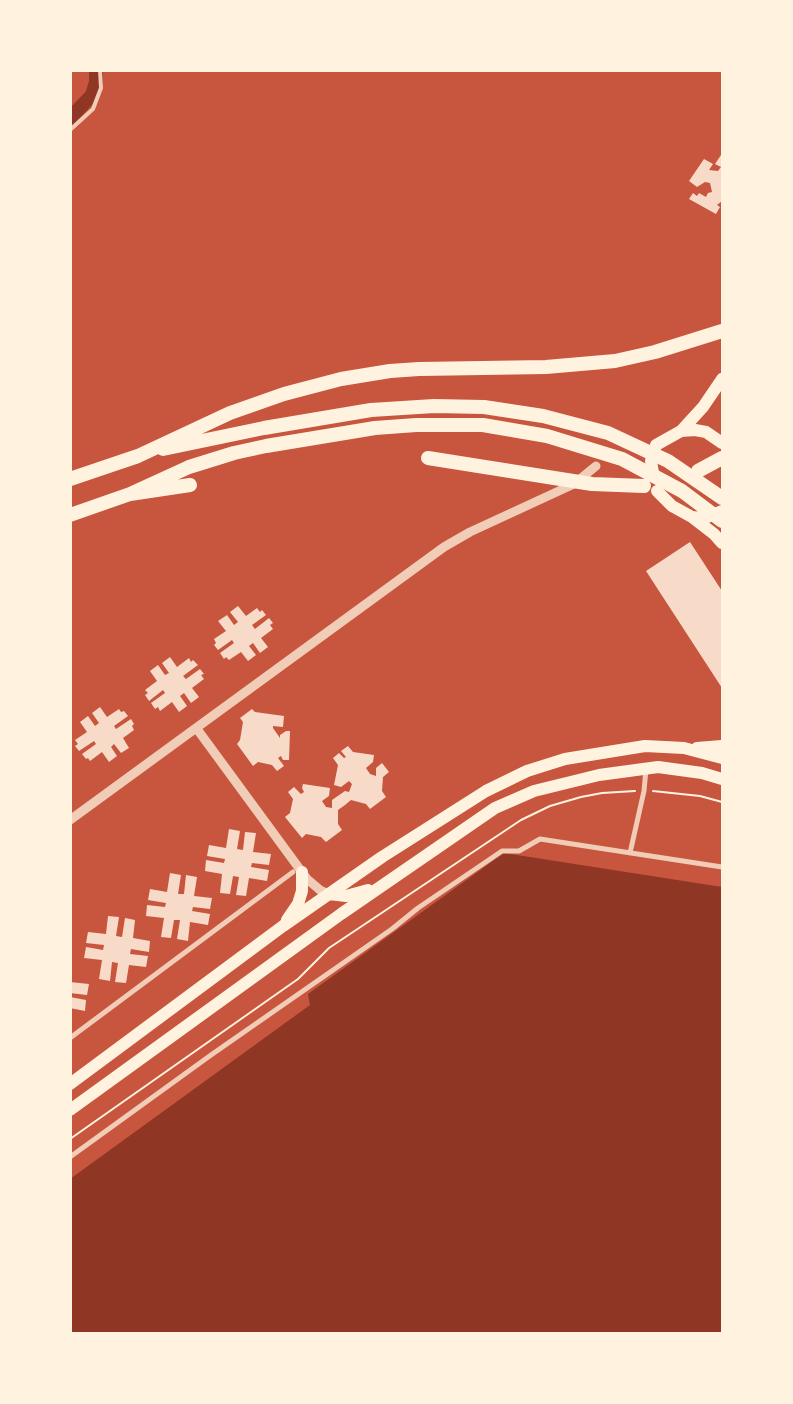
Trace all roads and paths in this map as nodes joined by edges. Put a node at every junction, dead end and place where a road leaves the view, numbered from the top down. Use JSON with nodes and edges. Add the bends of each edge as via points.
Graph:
{"nodes":[{"id":1,"x":100,"y":70,"type":"edge"},
{"id":2,"x":70,"y":130,"type":"edge"},
{"id":3,"x":723,"y":331,"type":"edge"},
{"id":4,"x":723,"y":379,"type":"edge"},
{"id":5,"x":681,"y":431,"type":"junction"},
{"id":6,"x":722,"y":443,"type":"edge"},
{"id":7,"x":138,"y":456,"type":"junction"},
{"id":8,"x":428,"y":458,"type":"dead end"},
{"id":9,"x":723,"y":458,"type":"edge"},
{"id":10,"x":596,"y":466,"type":"dead end"},
{"id":11,"x":698,"y":471,"type":"dead end"},
{"id":12,"x":653,"y":473,"type":"dead end"},
{"id":13,"x":70,"y":479,"type":"edge"},
{"id":14,"x":190,"y":484,"type":"dead end"},
{"id":15,"x":651,"y":489,"type":"joint"},
{"id":16,"x":130,"y":494,"type":"junction"},
{"id":17,"x":723,"y":498,"type":"edge"},
{"id":18,"x":723,"y":511,"type":"edge"},
{"id":19,"x":70,"y":515,"type":"edge"},
{"id":20,"x":692,"y":517,"type":"junction"},
{"id":21,"x":723,"y":521,"type":"edge"},
{"id":22,"x":723,"y":543,"type":"edge"},
{"id":23,"x":197,"y":729,"type":"junction"},
{"id":24,"x":723,"y":746,"type":"edge"},
{"id":25,"x":684,"y":748,"type":"junction"},
{"id":26,"x":723,"y":758,"type":"edge"},
{"id":27,"x":646,"y":769,"type":"junction"},
{"id":28,"x":723,"y":779,"type":"edge"},
{"id":29,"x":70,"y":820,"type":"edge"},
{"id":30,"x":630,"y":853,"type":"junction"},
{"id":31,"x":723,"y":867,"type":"edge"},
{"id":32,"x":298,"y":872,"type":"junction"},
{"id":33,"x":381,"y":886,"type":"junction"},
{"id":34,"x":329,"y":894,"type":"junction"},
{"id":35,"x":283,"y":927,"type":"junction"},
{"id":36,"x":70,"y":1038,"type":"edge"},
{"id":37,"x":70,"y":1084,"type":"edge"},
{"id":38,"x":70,"y":1110,"type":"edge"},
{"id":39,"x":70,"y":1156,"type":"edge"}],
"edges":[{"from":1,"to":2,"type":"lane","via":[[101,88],[93,109]]},
{"from":3,"to":7,"type":"highway","via":[[615,361],[546,367],[419,369],[340,379],[230,413]]},
{"from":4,"to":5,"type":"main road"},
{"from":5,"to":6,"type":"main road","via":[[706,432]]},
{"from":5,"to":12,"type":"main road","via":[[656,445],[651,461]]},
{"from":7,"to":13,"type":"highway"},
{"from":7,"to":17,"type":"highway","via":[[264,428],[371,410],[484,407],[543,416],[608,433],[668,461]]},
{"from":8,"to":15,"type":"highway","via":[[592,484]]},
{"from":9,"to":11,"type":"highway"},
{"from":10,"to":23,"type":"street","via":[[574,484],[444,547]]},
{"from":14,"to":16,"type":"highway"},
{"from":15,"to":20,"type":"main road"},
{"from":16,"to":19,"type":"highway"},
{"from":16,"to":21,"type":"highway","via":[[189,467],[266,446],[375,428],[483,425],[547,436],[622,459],[675,486]]},
{"from":18,"to":20,"type":"main road","via":[[705,518]]},
{"from":20,"to":22,"type":"main road"},
{"from":23,"to":29,"type":"street"},
{"from":23,"to":32,"type":"street"},
{"from":24,"to":25,"type":"main road"},
{"from":25,"to":26,"type":"main road"},
{"from":25,"to":34,"type":"main road","via":[[645,746],[565,759],[527,771],[486,791]]},
{"from":27,"to":28,"type":"main road","via":[[658,767]]},
{"from":27,"to":30,"type":"street"},
{"from":27,"to":33,"type":"main road","via":[[572,780],[495,808]]},
{"from":30,"to":31,"type":"street"},
{"from":30,"to":39,"type":"street","via":[[540,839],[519,851],[502,850]]},
{"from":32,"to":34,"type":"street"},
{"from":32,"to":35,"type":"main road","via":[[303,885],[298,904]]},
{"from":32,"to":36,"type":"street"},
{"from":33,"to":34,"type":"main road","via":[[346,896]]},
{"from":33,"to":38,"type":"main road"},
{"from":34,"to":35,"type":"main road"},
{"from":35,"to":37,"type":"main road"}]}
